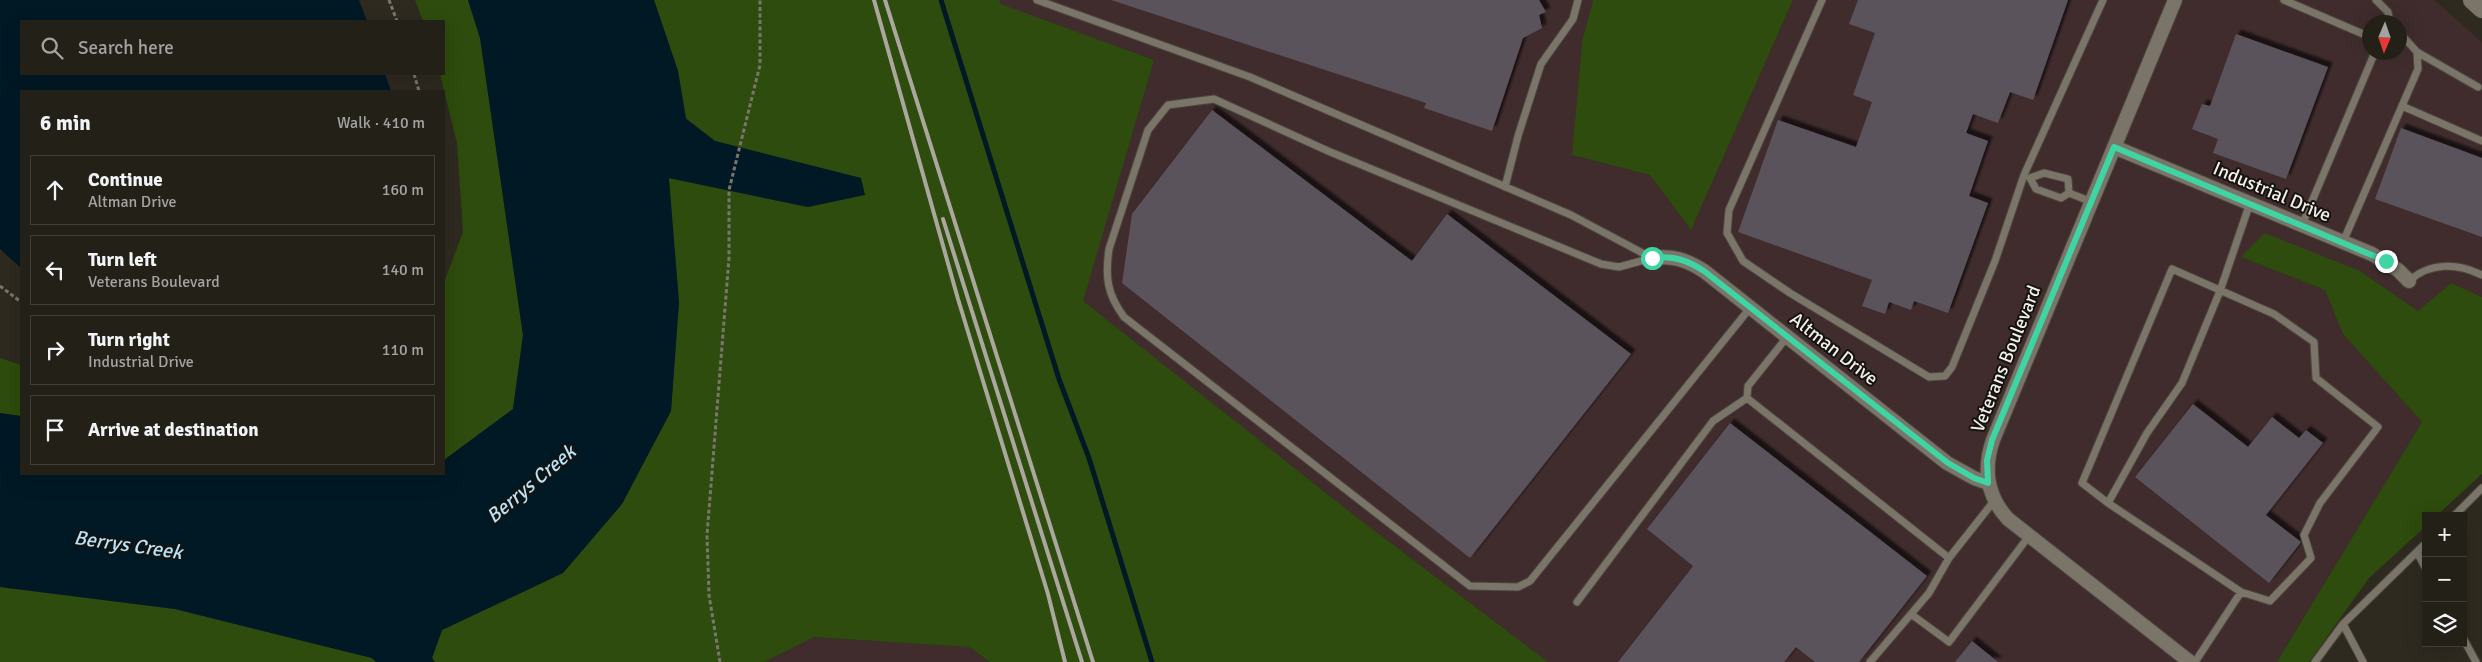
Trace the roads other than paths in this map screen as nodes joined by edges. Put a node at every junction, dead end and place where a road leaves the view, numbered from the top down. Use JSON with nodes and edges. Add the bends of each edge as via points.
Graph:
{"nodes":[{"id":1,"x":1037,"y":0,"type":"edge"},
{"id":2,"x":1578,"y":0,"type":"edge"},
{"id":3,"x":1822,"y":0,"type":"edge"},
{"id":4,"x":2103,"y":0,"type":"edge"},
{"id":5,"x":2175,"y":0,"type":"edge"},
{"id":6,"x":2284,"y":0,"type":"edge"},
{"id":7,"x":2376,"y":0,"type":"edge"},
{"id":8,"x":2472,"y":0,"type":"edge"},
{"id":9,"x":2482,"y":9,"type":"edge"},
{"id":10,"x":2389,"y":15,"type":"edge"},
{"id":11,"x":2362,"y":33,"type":"edge"},
{"id":12,"x":2407,"y":40,"type":"edge"},
{"id":13,"x":2418,"y":52,"type":"junction"},
{"id":14,"x":2372,"y":60,"type":"edge"},
{"id":15,"x":2478,"y":87,"type":"dead end"},
{"id":16,"x":2402,"y":106,"type":"junction"},
{"id":17,"x":2482,"y":141,"type":"edge"},
{"id":18,"x":2114,"y":147,"type":"junction"},
{"id":19,"x":2027,"y":176,"type":"junction"},
{"id":20,"x":1505,"y":187,"type":"junction"},
{"id":21,"x":2069,"y":193,"type":"junction"},
{"id":22,"x":2092,"y":202,"type":"junction"},
{"id":23,"x":2250,"y":203,"type":"junction"},
{"id":24,"x":2302,"y":225,"type":"junction"},
{"id":25,"x":2343,"y":242,"type":"junction"},
{"id":26,"x":1652,"y":258,"type":"junction"},
{"id":27,"x":2482,"y":275,"type":"edge"},
{"id":28,"x":2409,"y":281,"type":"joint"},
{"id":29,"x":2220,"y":291,"type":"junction"},
{"id":30,"x":1750,"y":308,"type":"junction"},
{"id":31,"x":1788,"y":337,"type":"junction"},
{"id":32,"x":1747,"y":398,"type":"junction"},
{"id":33,"x":1988,"y":483,"type":"junction"},
{"id":34,"x":2482,"y":488,"type":"edge"},
{"id":35,"x":1994,"y":501,"type":"junction"},
{"id":36,"x":2108,"y":503,"type":"junction"},
{"id":37,"x":2458,"y":512,"type":"edge"},
{"id":38,"x":2029,"y":536,"type":"junction"},
{"id":39,"x":2422,"y":547,"type":"edge"},
{"id":40,"x":2417,"y":552,"type":"junction"},
{"id":41,"x":1949,"y":558,"type":"junction"},
{"id":42,"x":2422,"y":561,"type":"edge"},
{"id":43,"x":2241,"y":592,"type":"junction"},
{"id":44,"x":1577,"y":602,"type":"dead end"},
{"id":45,"x":1912,"y":614,"type":"junction"},
{"id":46,"x":2343,"y":624,"type":"junction"},
{"id":47,"x":2467,"y":645,"type":"edge"},
{"id":48,"x":1870,"y":662,"type":"edge"},
{"id":49,"x":2190,"y":662,"type":"edge"},
{"id":50,"x":2194,"y":662,"type":"edge"},
{"id":51,"x":2314,"y":662,"type":"edge"},
{"id":52,"x":2363,"y":662,"type":"edge"},
{"id":53,"x":2476,"y":662,"type":"edge"}],
"edges":[{"from":1,"to":20,"type":"lane","via":[[1250,77]]},
{"from":2,"to":20,"type":"lane","via":[[1573,19],[1541,64]]},
{"from":3,"to":19,"type":"lane","via":[[1729,210],[1727,233],[1743,261],[1790,293],[1930,376],[1944,376],[1952,367]]},
{"from":4,"to":19,"type":"lane"},
{"from":5,"to":18,"type":"street","name":"Veterans Boulevard"},
{"from":6,"to":11,"type":"lane"},
{"from":7,"to":10,"type":"lane"},
{"from":8,"to":9,"type":"street"},
{"from":12,"to":13,"type":"lane"},
{"from":13,"to":15,"type":"lane"},
{"from":13,"to":16,"type":"lane","via":[[2418,69]]},
{"from":14,"to":24,"type":"lane"},
{"from":16,"to":17,"type":"lane"},
{"from":16,"to":25,"type":"lane"},
{"from":18,"to":22,"type":"street","name":"Veterans Boulevard"},
{"from":18,"to":23,"type":"street","name":"Industrial Drive"},
{"from":19,"to":21,"type":"lane","via":[[2036,189],[2061,198]]},
{"from":19,"to":21,"type":"lane","via":[[2044,172],[2068,179]]},
{"from":20,"to":26,"type":"lane","via":[[1571,216]]},
{"from":21,"to":22,"type":"lane"},
{"from":22,"to":33,"type":"street","name":"Veterans Boulevard","via":[[1992,440],[1987,460]]},
{"from":23,"to":24,"type":"street","name":"Industrial Drive"},
{"from":23,"to":29,"type":"lane"},
{"from":24,"to":25,"type":"street","name":"Industrial Drive"},
{"from":25,"to":28,"type":"street","name":"Industrial Drive","via":[[2386,261]]},
{"from":26,"to":30,"type":"street","name":"Altman Drive","via":[[1665,256],[1691,263]]},
{"from":26,"to":30,"type":"lane","via":[[1619,267],[1601,264],[1328,151],[1214,99],[1168,105],[1148,130],[1106,267],[1113,301],[1124,317],[1470,586],[1518,587],[1530,581]]},
{"from":27,"to":28,"type":"lane","via":[[2469,269],[2445,266],[2420,271]]},
{"from":29,"to":36,"type":"lane","via":[[2182,383],[2146,433]]},
{"from":29,"to":36,"type":"lane","via":[[2172,269],[2082,483]]},
{"from":29,"to":43,"type":"lane","via":[[2274,314],[2314,342],[2316,378],[2378,427],[2320,503],[2304,535],[2311,558],[2270,601]]},
{"from":30,"to":31,"type":"street","name":"Altman Drive"},
{"from":31,"to":32,"type":"lane","via":[[1748,386]]},
{"from":31,"to":33,"type":"street","name":"Altman Drive","via":[[1948,463]]},
{"from":32,"to":41,"type":"lane"},
{"from":32,"to":44,"type":"lane","via":[[1714,421]]},
{"from":33,"to":35,"type":"street","name":"Veterans Boulevard"},
{"from":34,"to":37,"type":"lane"},
{"from":35,"to":38,"type":"street","name":"Veterans Boulevard"},
{"from":35,"to":41,"type":"lane"},
{"from":36,"to":43,"type":"lane"},
{"from":38,"to":45,"type":"lane","via":[[1949,642]]},
{"from":38,"to":49,"type":"street","name":"Veterans Boulevard"},
{"from":39,"to":40,"type":"lane"},
{"from":40,"to":42,"type":"lane"},
{"from":40,"to":46,"type":"lane"},
{"from":41,"to":45,"type":"lane","via":[[1929,593]]},
{"from":43,"to":50,"type":"lane"},
{"from":45,"to":48,"type":"lane"},
{"from":46,"to":51,"type":"lane"},
{"from":46,"to":52,"type":"lane"},
{"from":47,"to":53,"type":"lane"}]}
